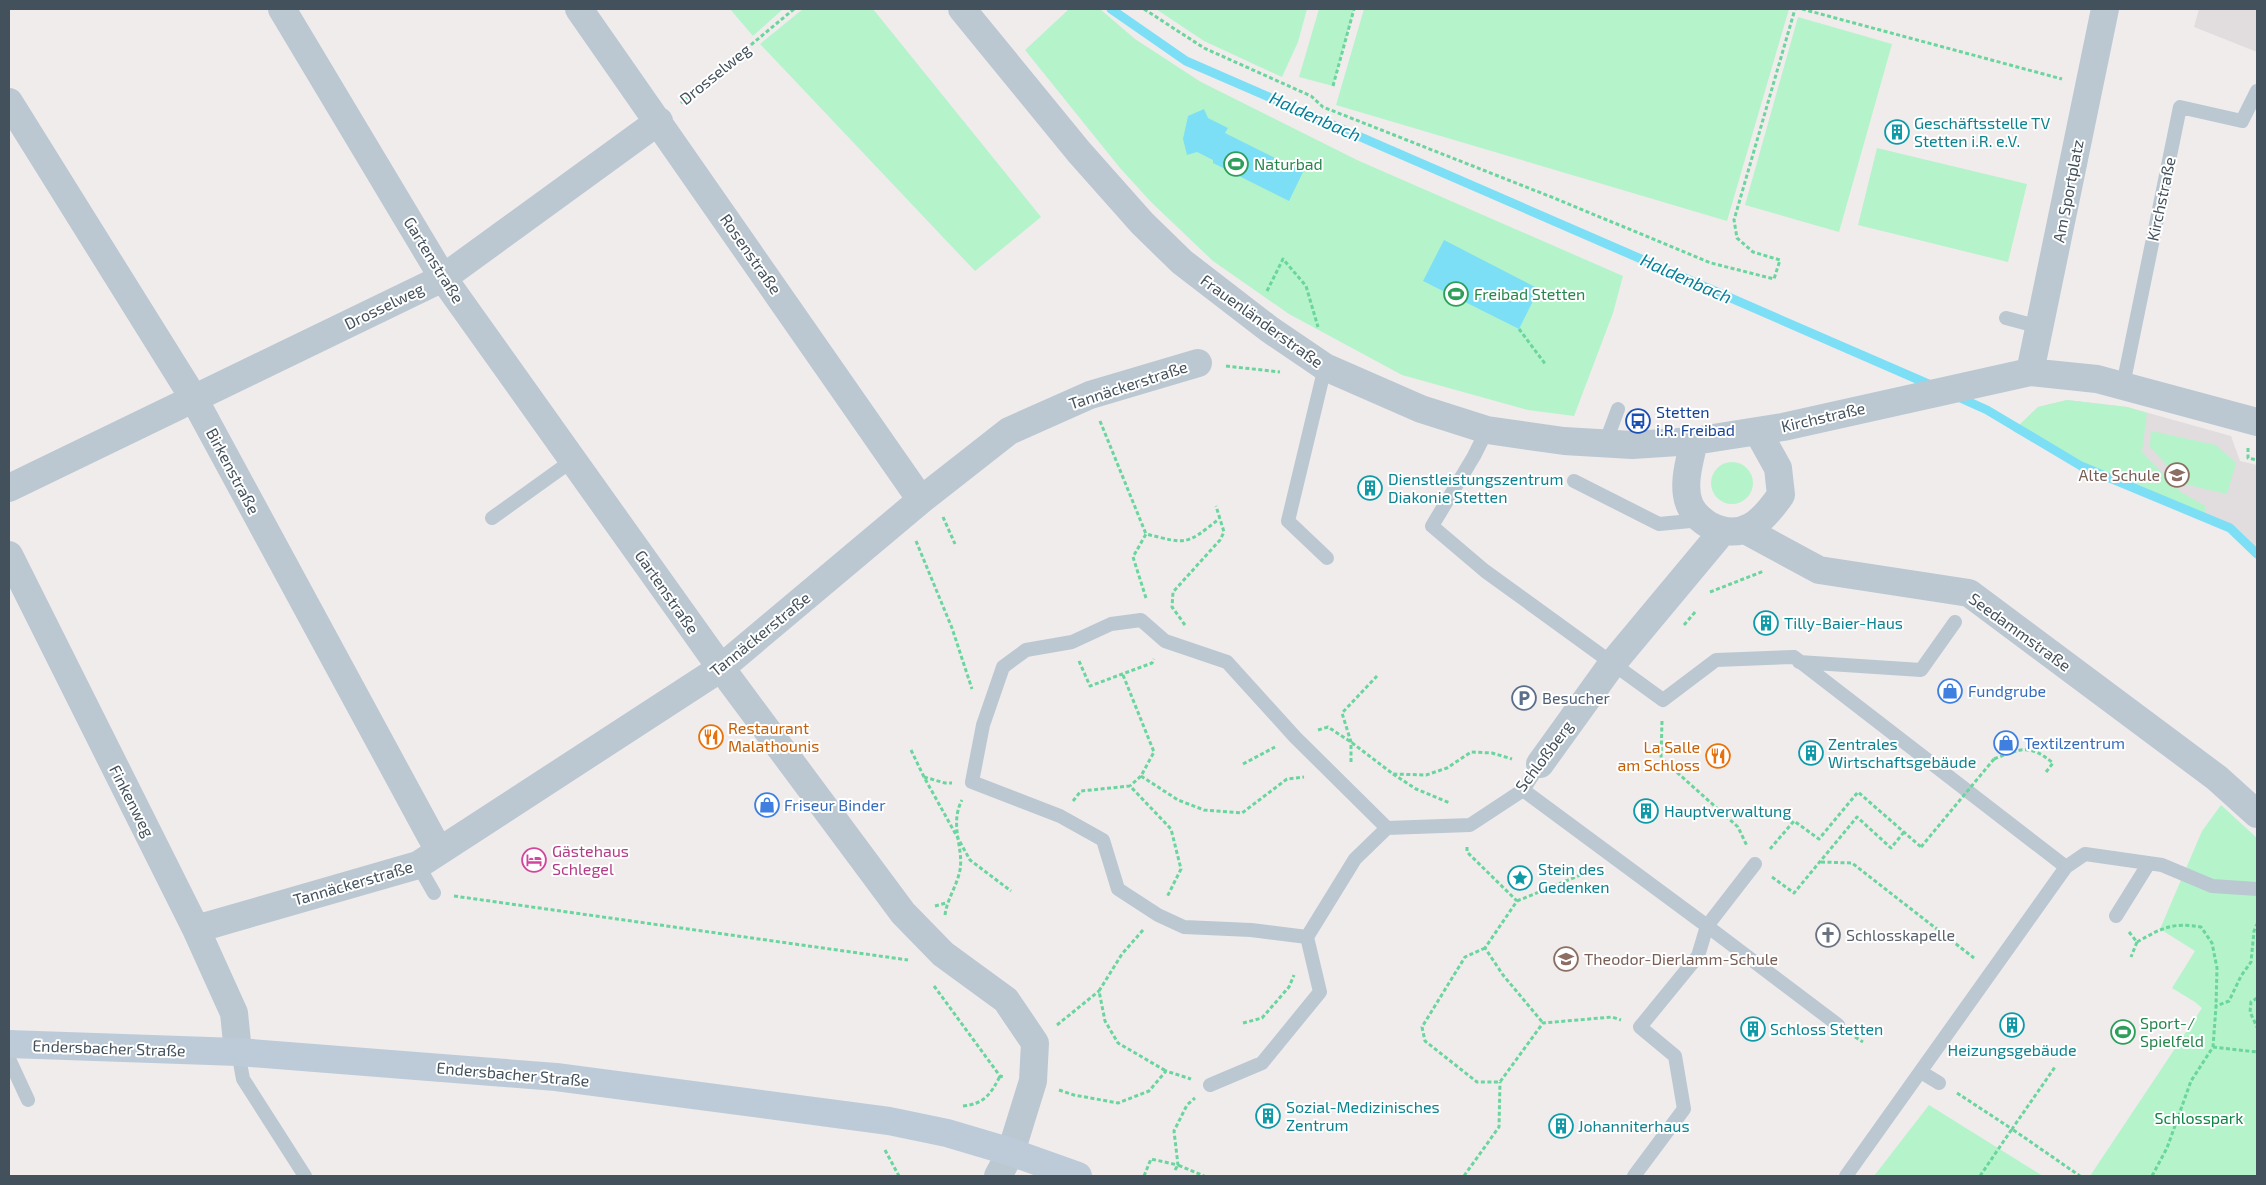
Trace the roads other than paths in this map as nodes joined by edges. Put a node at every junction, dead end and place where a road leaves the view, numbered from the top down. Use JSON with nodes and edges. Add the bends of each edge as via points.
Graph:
{"nodes":[{"id":1,"x":282,"y":9,"type":"edge"},
{"id":2,"x":579,"y":9,"type":"edge"},
{"id":3,"x":962,"y":9,"type":"edge"},
{"id":4,"x":2104,"y":9,"type":"edge"},
{"id":5,"x":2257,"y":91,"type":"edge"},
{"id":6,"x":9,"y":102,"type":"edge"},
{"id":7,"x":659,"y":121,"type":"junction"},
{"id":8,"x":443,"y":278,"type":"junction"},
{"id":9,"x":2006,"y":318,"type":"dead end"},
{"id":10,"x":2040,"y":327,"type":"junction"},
{"id":11,"x":1316,"y":360,"type":"junction"},
{"id":12,"x":1198,"y":363,"type":"road end"},
{"id":13,"x":2030,"y":372,"type":"junction"},
{"id":14,"x":2123,"y":385,"type":"junction"},
{"id":15,"x":193,"y":397,"type":"junction"},
{"id":16,"x":1618,"y":409,"type":"dead end"},
{"id":17,"x":2257,"y":422,"type":"edge"},
{"id":18,"x":1486,"y":430,"type":"junction"},
{"id":19,"x":1758,"y":432,"type":"junction"},
{"id":20,"x":1694,"y":441,"type":"junction"},
{"id":21,"x":1605,"y":444,"type":"junction"},
{"id":22,"x":573,"y":460,"type":"junction"},
{"id":23,"x":1574,"y":481,"type":"dead end"},
{"id":24,"x":9,"y":488,"type":"edge"},
{"id":25,"x":913,"y":507,"type":"junction"},
{"id":26,"x":492,"y":518,"type":"dead end"},
{"id":27,"x":1723,"y":527,"type":"junction"},
{"id":28,"x":9,"y":555,"type":"edge"},
{"id":29,"x":1327,"y":558,"type":"dead end"},
{"id":30,"x":18,"y":594,"type":"edge"},
{"id":31,"x":1955,"y":622,"type":"dead end"},
{"id":32,"x":1799,"y":662,"type":"junction"},
{"id":33,"x":1612,"y":664,"type":"junction"},
{"id":34,"x":721,"y":668,"type":"junction"},
{"id":35,"x":1540,"y":764,"type":"joint"},
{"id":36,"x":1523,"y":790,"type":"junction"},
{"id":37,"x":2257,"y":814,"type":"edge"},
{"id":38,"x":1387,"y":828,"type":"junction"},
{"id":39,"x":428,"y":858,"type":"junction"},
{"id":40,"x":2149,"y":863,"type":"junction"},
{"id":41,"x":1756,"y":864,"type":"road end"},
{"id":42,"x":2066,"y":867,"type":"junction"},
{"id":43,"x":2257,"y":889,"type":"edge"},
{"id":44,"x":434,"y":893,"type":"road end"},
{"id":45,"x":2116,"y":916,"type":"road end"},
{"id":46,"x":1707,"y":926,"type":"junction"},
{"id":47,"x":196,"y":929,"type":"junction"},
{"id":48,"x":1307,"y":937,"type":"junction"},
{"id":49,"x":1838,"y":1025,"type":"dead end"},
{"id":50,"x":9,"y":1044,"type":"edge"},
{"id":51,"x":238,"y":1052,"type":"junction"},
{"id":52,"x":9,"y":1059,"type":"edge"},
{"id":53,"x":1920,"y":1072,"type":"junction"},
{"id":54,"x":1939,"y":1083,"type":"dead end"},
{"id":55,"x":1210,"y":1085,"type":"road end"},
{"id":56,"x":28,"y":1100,"type":"dead end"},
{"id":57,"x":1011,"y":1152,"type":"junction"},
{"id":58,"x":305,"y":1176,"type":"edge"},
{"id":59,"x":998,"y":1176,"type":"edge"},
{"id":60,"x":1078,"y":1176,"type":"edge"},
{"id":61,"x":1634,"y":1176,"type":"edge"},
{"id":62,"x":1846,"y":1176,"type":"edge"}],
"edges":[{"from":1,"to":8,"type":"street","name":"Gartenstraße"},
{"from":2,"to":7,"type":"street","name":"Rosenstraße"},
{"from":3,"to":11,"type":"street","name":"Frauenländerstraße","via":[[1079,152],[1142,223],[1182,262],[1254,318]]},
{"from":4,"to":10,"type":"street","name":"Am Sportplatz"},
{"from":5,"to":14,"type":"lane","name":"Kirchstraße","via":[[2242,120],[2180,107]]},
{"from":6,"to":15,"type":"street","name":"Birkenstraße"},
{"from":7,"to":8,"type":"street","name":"Drosselweg"},
{"from":7,"to":25,"type":"street","name":"Rosenstraße"},
{"from":8,"to":15,"type":"street","name":"Drosselweg"},
{"from":8,"to":22,"type":"street","name":"Gartenstraße"},
{"from":9,"to":10,"type":"lane"},
{"from":10,"to":13,"type":"street","name":"Am Sportplatz"},
{"from":11,"to":18,"type":"street","name":"Frauenländerstraße","via":[[1421,409]]},
{"from":11,"to":29,"type":"lane","via":[[1288,521]]},
{"from":12,"to":25,"type":"street","name":"Tannäckerstraße","via":[[1090,395],[1009,431]]},
{"from":13,"to":14,"type":"street","name":"Kirchstraße"},
{"from":13,"to":19,"type":"street","name":"Kirchstraße"},
{"from":14,"to":17,"type":"street","name":"Kirchstraße"},
{"from":15,"to":24,"type":"street","name":"Drosselweg"},
{"from":15,"to":39,"type":"street","name":"Birkenstraße"},
{"from":16,"to":21,"type":"lane"},
{"from":18,"to":21,"type":"street","name":"Frauenländerstraße"},
{"from":18,"to":33,"type":"lane","via":[[1432,526],[1484,571]]},
{"from":19,"to":20,"type":"street","name":"Frauenländerstraße"},
{"from":19,"to":27,"type":"street","name":"Schloßberg","via":[[1778,468],[1781,495],[1766,516]]},
{"from":20,"to":21,"type":"street","name":"Frauenländerstraße"},
{"from":20,"to":27,"type":"street","via":[[1687,477],[1689,503]]},
{"from":22,"to":26,"type":"lane"},
{"from":22,"to":34,"type":"street","name":"Gartenstraße"},
{"from":23,"to":27,"type":"lane","via":[[1659,524]]},
{"from":25,"to":34,"type":"street","name":"Tannäckerstraße"},
{"from":27,"to":33,"type":"street","name":"Schloßberg"},
{"from":27,"to":37,"type":"street","name":"Seedammstraße","via":[[1789,553],[1819,570],[1969,593],[2216,778]]},
{"from":28,"to":30,"type":"street","name":"Finkenweg"},
{"from":30,"to":47,"type":"street","name":"Finkenweg"},
{"from":31,"to":32,"type":"lane","via":[[1920,670]]},
{"from":32,"to":33,"type":"lane","via":[[1794,657],[1716,660],[1663,700]]},
{"from":32,"to":42,"type":"lane"},
{"from":33,"to":35,"type":"street","name":"Schloßberg"},
{"from":34,"to":39,"type":"street","name":"Tannäckerstraße"},
{"from":34,"to":57,"type":"street","name":"Gartenstraße","via":[[903,913],[942,954],[1006,1000],[1036,1043],[1033,1081]]},
{"from":35,"to":36,"type":"lane","name":"Schloßberg"},
{"from":36,"to":38,"type":"lane","name":"Schloßberg","via":[[1470,825]]},
{"from":36,"to":46,"type":"lane"},
{"from":38,"to":48,"type":"lane","via":[[1355,859]]},
{"from":38,"to":48,"type":"lane","via":[[1227,662],[1165,641],[1141,620],[1111,624],[1072,642],[1026,650],[1003,667],[983,725],[972,782],[1060,816],[1103,840],[1118,889],[1158,915],[1184,927],[1252,930]]},
{"from":39,"to":44,"type":"lane"},
{"from":39,"to":47,"type":"street","name":"Tannäckerstraße"},
{"from":40,"to":42,"type":"lane","via":[[2085,854]]},
{"from":40,"to":43,"type":"lane","via":[[2162,865],[2212,886]]},
{"from":40,"to":45,"type":"lane"},
{"from":41,"to":46,"type":"lane"},
{"from":42,"to":53,"type":"lane"},
{"from":46,"to":49,"type":"lane"},
{"from":46,"to":61,"type":"lane","via":[[1698,956],[1640,1026],[1675,1056],[1684,1109]]},
{"from":47,"to":51,"type":"street","name":"Finkenweg","via":[[234,1013]]},
{"from":48,"to":55,"type":"lane","via":[[1320,992],[1262,1063]]},
{"from":50,"to":51,"type":"main road","name":"Endersbacher Straße"},
{"from":51,"to":57,"type":"main road","name":"Endersbacher Straße","via":[[556,1076],[888,1121],[947,1133]]},
{"from":51,"to":58,"type":"lane","via":[[243,1079]]},
{"from":52,"to":56,"type":"lane"},
{"from":53,"to":54,"type":"lane"},
{"from":53,"to":62,"type":"lane"},
{"from":57,"to":59,"type":"street","name":"Gartenstraße"},
{"from":57,"to":60,"type":"main road","name":"Endersbacher Straße"}]}
